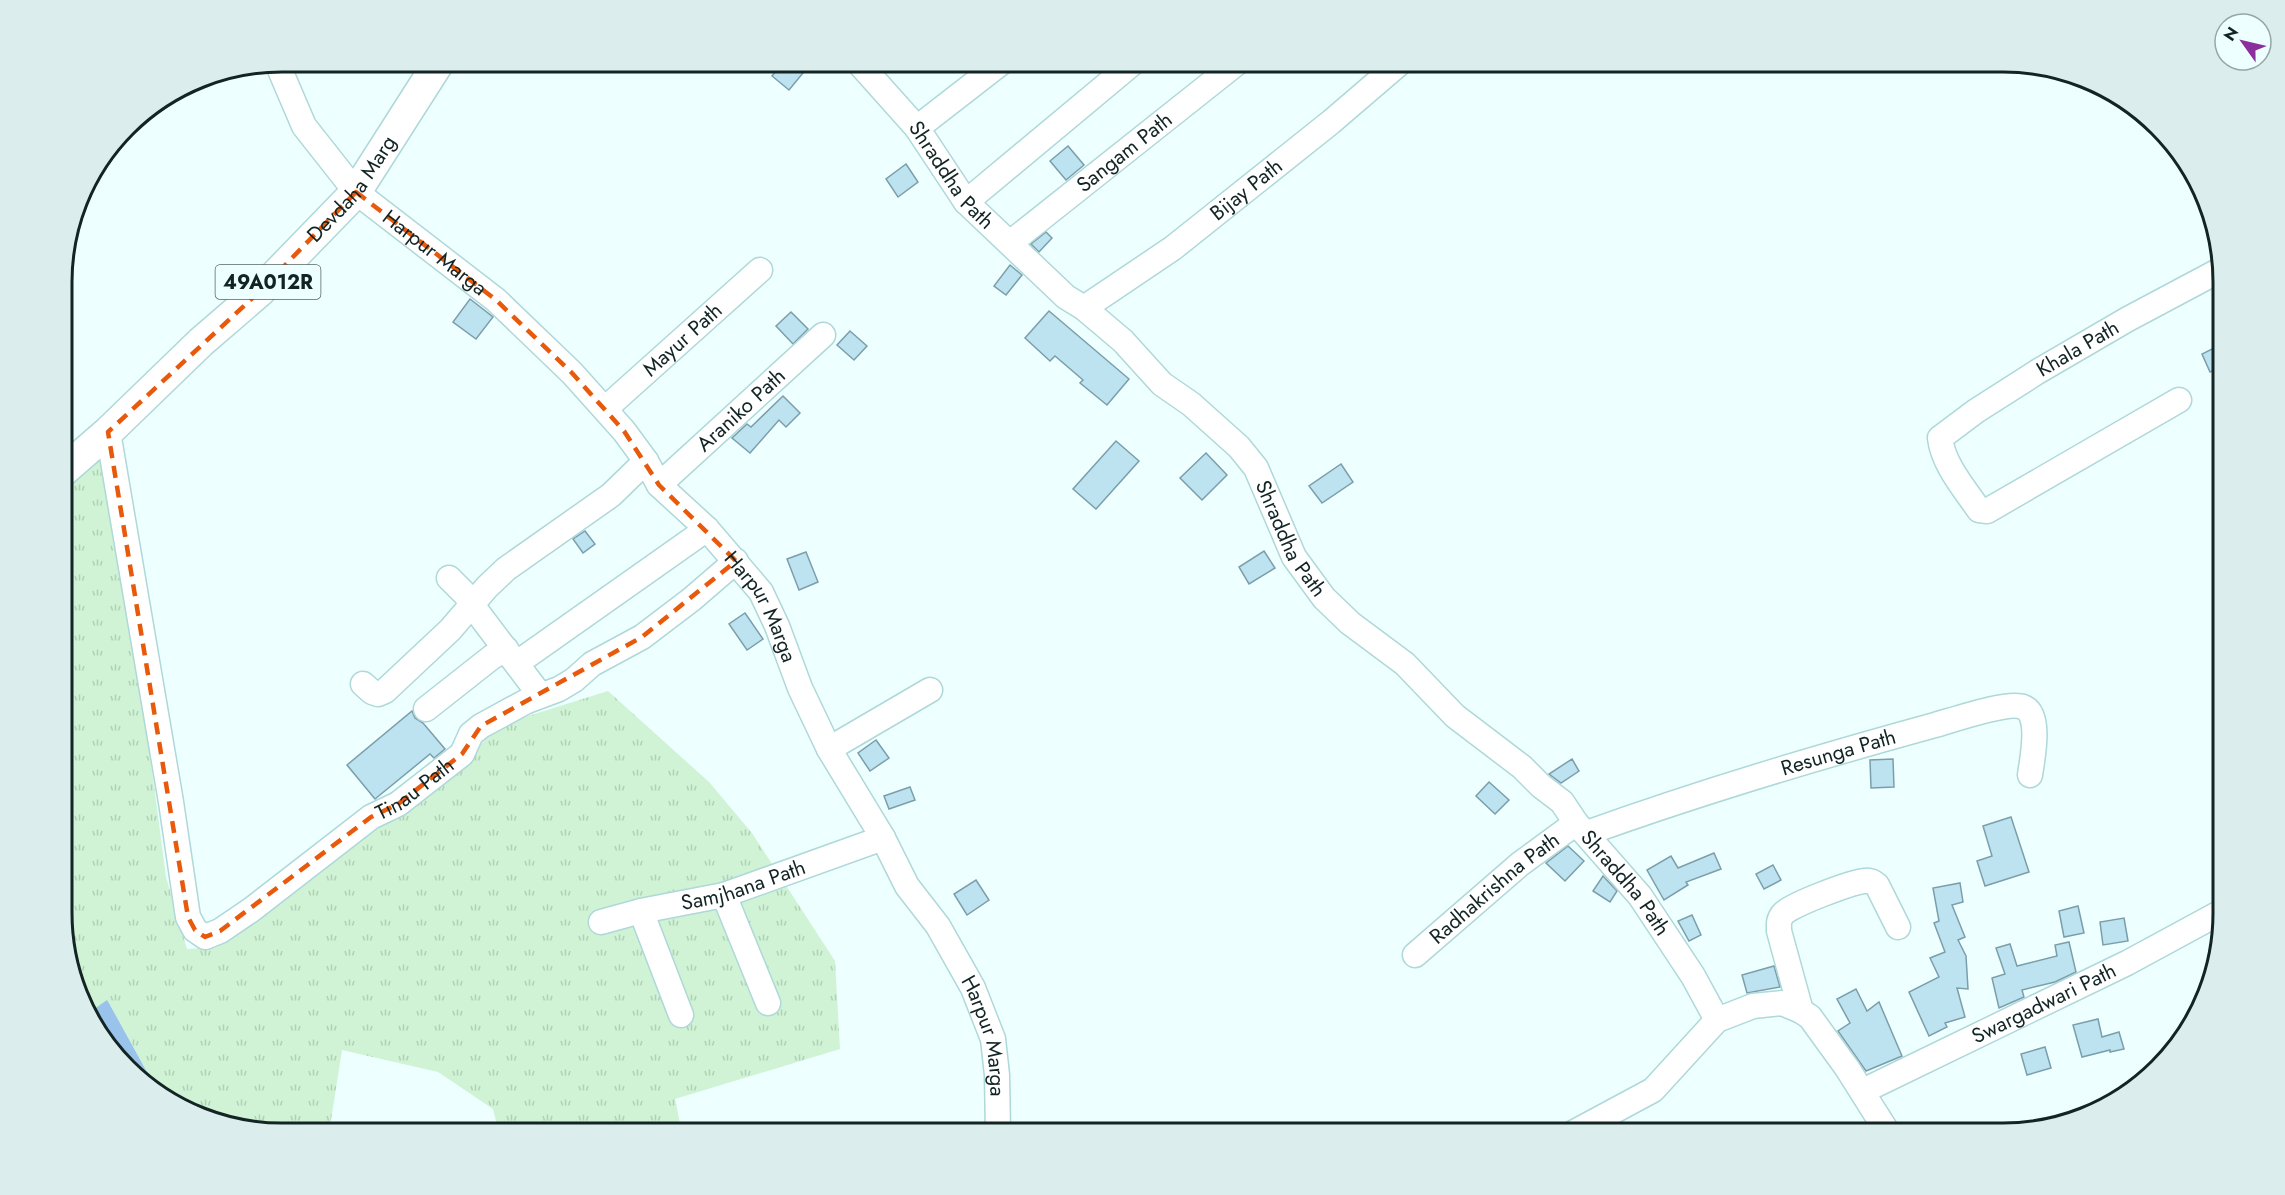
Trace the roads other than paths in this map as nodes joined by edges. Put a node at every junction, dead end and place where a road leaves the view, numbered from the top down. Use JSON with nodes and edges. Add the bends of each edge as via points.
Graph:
{"nodes":[{"id":1,"x":281,"y":72,"type":"edge"},
{"id":2,"x":433,"y":72,"type":"edge"},
{"id":3,"x":867,"y":72,"type":"edge"},
{"id":4,"x":989,"y":72,"type":"edge"},
{"id":5,"x":1122,"y":72,"type":"edge"},
{"id":6,"x":1225,"y":72,"type":"edge"},
{"id":7,"x":1389,"y":72,"type":"edge"},
{"id":8,"x":917,"y":128,"type":"junction"},
{"id":9,"x":356,"y":192,"type":"junction"},
{"id":10,"x":966,"y":202,"type":"junction"},
{"id":11,"x":1010,"y":243,"type":"junction"},
{"id":12,"x":760,"y":270,"type":"dead end"},
{"id":13,"x":2213,"y":275,"type":"edge"},
{"id":14,"x":1084,"y":308,"type":"junction"},
{"id":15,"x":823,"y":335,"type":"dead end"},
{"id":16,"x":2179,"y":400,"type":"dead end"},
{"id":17,"x":605,"y":410,"type":"junction"},
{"id":18,"x":108,"y":432,"type":"junction"},
{"id":19,"x":646,"y":461,"type":"junction"},
{"id":20,"x":72,"y":463,"type":"edge"},
{"id":21,"x":659,"y":485,"type":"junction"},
{"id":22,"x":706,"y":529,"type":"junction"},
{"id":23,"x":736,"y":561,"type":"junction"},
{"id":24,"x":449,"y":578,"type":"dead end"},
{"id":25,"x":473,"y":603,"type":"junction"},
{"id":26,"x":512,"y":656,"type":"junction"},
{"id":27,"x":363,"y":684,"type":"dead end"},
{"id":28,"x":930,"y":690,"type":"dead end"},
{"id":29,"x":540,"y":695,"type":"junction"},
{"id":30,"x":426,"y":709,"type":"dead end"},
{"id":31,"x":829,"y":749,"type":"junction"},
{"id":32,"x":2031,"y":775,"type":"dead end"},
{"id":33,"x":1581,"y":828,"type":"junction"},
{"id":34,"x":883,"y":838,"type":"junction"},
{"id":35,"x":724,"y":894,"type":"junction"},
{"id":36,"x":641,"y":911,"type":"junction"},
{"id":37,"x":2213,"y":916,"type":"edge"},
{"id":38,"x":601,"y":922,"type":"dead end"},
{"id":39,"x":1898,"y":927,"type":"dead end"},
{"id":40,"x":1415,"y":955,"type":"dead end"},
{"id":41,"x":768,"y":1003,"type":"dead end"},
{"id":42,"x":1801,"y":1011,"type":"junction"},
{"id":43,"x":681,"y":1015,"type":"dead end"},
{"id":44,"x":1717,"y":1020,"type":"junction"},
{"id":45,"x":1863,"y":1091,"type":"junction"},
{"id":46,"x":998,"y":1123,"type":"edge"},
{"id":47,"x":1592,"y":1123,"type":"edge"},
{"id":48,"x":1882,"y":1123,"type":"edge"}],
"edges":[{"from":1,"to":9,"type":"street","name":"Harpur Marga","via":[[304,126]]},
{"from":2,"to":9,"type":"main road","name":"Devdaha Marg","number":"49A012R"},
{"from":3,"to":8,"type":"street","name":"Shraddha Path"},
{"from":4,"to":8,"type":"street"},
{"from":5,"to":10,"type":"street"},
{"from":6,"to":11,"type":"street","name":"Sangam Path"},
{"from":7,"to":14,"type":"street","name":"Bijay Path","via":[[1173,248]]},
{"from":8,"to":10,"type":"street","name":"Shraddha Path"},
{"from":9,"to":17,"type":"street","name":"Harpur Marga","via":[[496,300]]},
{"from":9,"to":18,"type":"main road","name":"Devdaha Marg","number":"49A012R","via":[[259,292]]},
{"from":10,"to":11,"type":"street","name":"Shraddha Path"},
{"from":11,"to":14,"type":"street","name":"Shraddha Path","via":[[1066,297]]},
{"from":12,"to":17,"type":"street","name":"Mayur Path"},
{"from":13,"to":16,"type":"street","name":"Khala Path","via":[[2128,319],[1976,411],[1940,438],[1941,451],[1979,510],[1988,511]]},
{"from":14,"to":33,"type":"street","name":"Shraddha Path","via":[[1123,341],[1162,384],[1239,447],[1256,468],[1294,557],[1324,598],[1405,664],[1455,716],[1562,802]]},
{"from":15,"to":21,"type":"street","name":"Araniko Path"},
{"from":17,"to":19,"type":"street","name":"Harpur Marga"},
{"from":18,"to":20,"type":"main road","name":"Devdaha Marg","number":"49A012R"},
{"from":18,"to":29,"type":"street","name":"Tinau Path","via":[[188,917],[195,930],[205,937],[251,910],[371,817],[399,804],[462,754],[471,734],[481,726]]},
{"from":19,"to":21,"type":"street","name":"Harpur Marga"},
{"from":19,"to":25,"type":"street","via":[[611,495],[506,569]]},
{"from":21,"to":22,"type":"street","name":"Harpur Marga"},
{"from":22,"to":23,"type":"street","name":"Harpur Marga"},
{"from":22,"to":26,"type":"street"},
{"from":23,"to":29,"type":"street","name":"Tinau Path","via":[[642,637],[592,664],[559,689]]},
{"from":23,"to":31,"type":"street","name":"Harpur Marga","via":[[760,592]]},
{"from":24,"to":25,"type":"street"},
{"from":25,"to":26,"type":"street"},
{"from":25,"to":27,"type":"street","via":[[385,691],[378,694]]},
{"from":26,"to":29,"type":"street"},
{"from":26,"to":30,"type":"street","via":[[492,657]]},
{"from":28,"to":31,"type":"street"},
{"from":31,"to":34,"type":"street","name":"Harpur Marga"},
{"from":32,"to":33,"type":"street","name":"Resunga Path","via":[[2035,725],[2023,706],[2013,706],[1826,755]]},
{"from":33,"to":40,"type":"street","name":"Radhakrishna Path","via":[[1520,864]]},
{"from":33,"to":44,"type":"street","name":"Shraddha Path","via":[[1640,896]]},
{"from":34,"to":35,"type":"street","name":"Samjhana Path"},
{"from":34,"to":46,"type":"street","name":"Harpur Marga","via":[[972,988],[993,1039]]},
{"from":35,"to":36,"type":"street","name":"Samjhana Path"},
{"from":35,"to":41,"type":"street"},
{"from":36,"to":38,"type":"street","name":"Samjhana Path"},
{"from":36,"to":43,"type":"street"},
{"from":37,"to":45,"type":"street","name":"Swargadwari Path","via":[[2127,963]]},
{"from":39,"to":42,"type":"street","via":[[1877,885],[1871,881],[1838,889],[1783,913],[1778,922]]},
{"from":42,"to":44,"type":"street","via":[[1782,1003],[1753,1006]]},
{"from":42,"to":45,"type":"street","via":[[1810,1017]]},
{"from":44,"to":47,"type":"street","via":[[1653,1090]]},
{"from":45,"to":48,"type":"street"}]}
